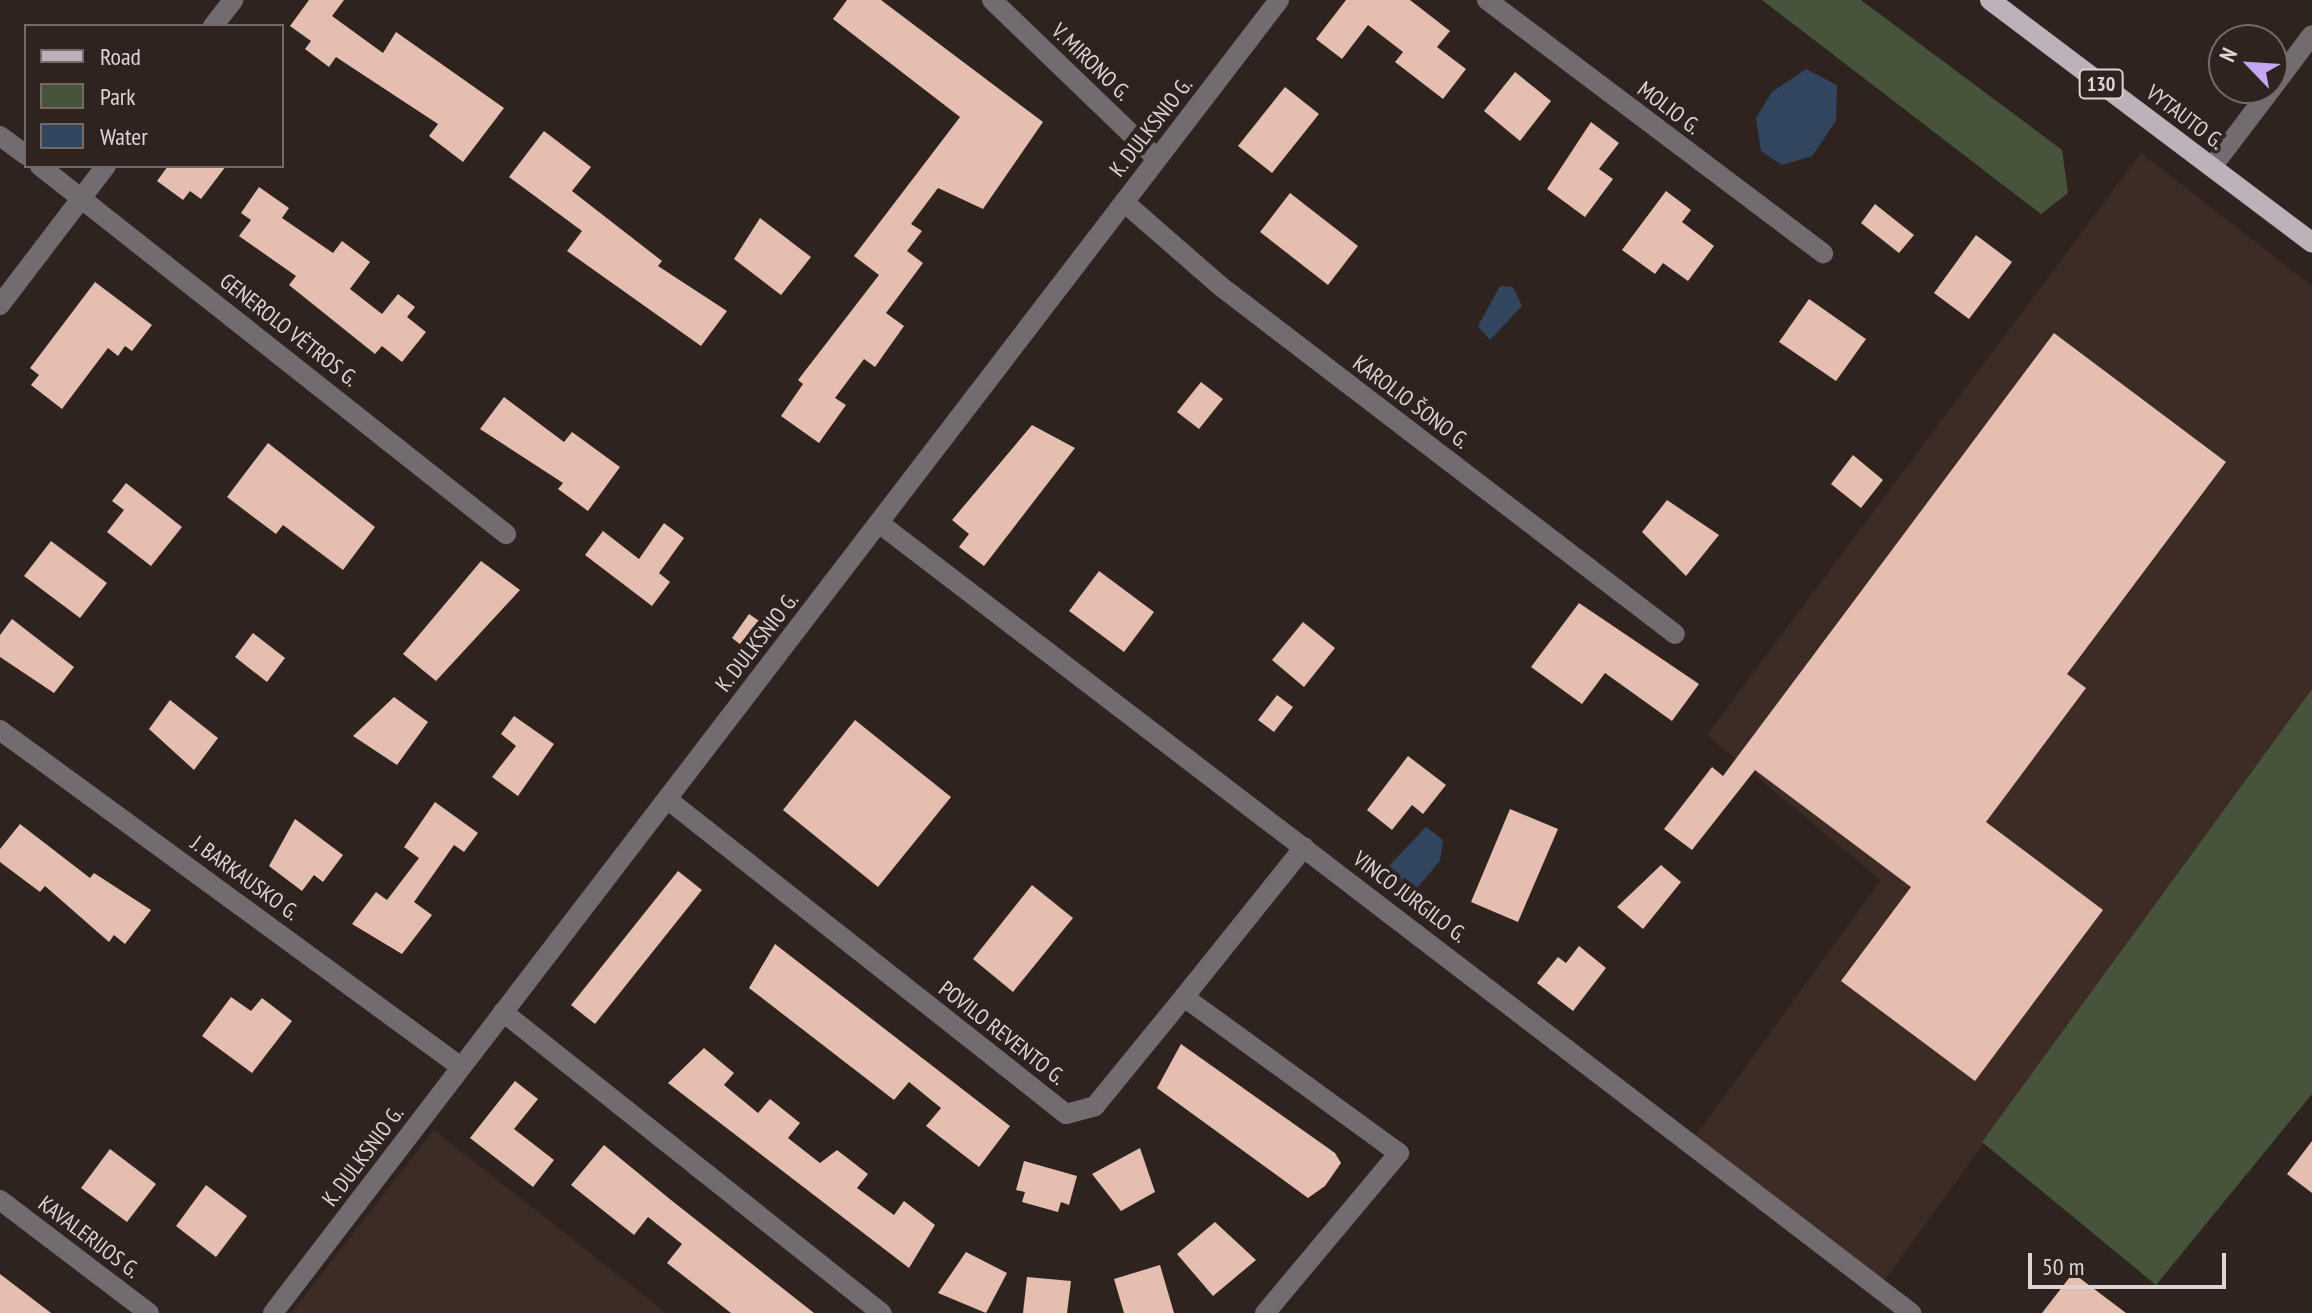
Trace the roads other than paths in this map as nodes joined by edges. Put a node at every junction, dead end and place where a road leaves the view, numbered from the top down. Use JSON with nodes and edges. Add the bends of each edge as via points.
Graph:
{"nodes":[{"id":1,"x":233,"y":0,"type":"edge"},
{"id":2,"x":992,"y":0,"type":"edge"},
{"id":3,"x":1279,"y":0,"type":"edge"},
{"id":4,"x":1487,"y":0,"type":"edge"},
{"id":5,"x":1990,"y":0,"type":"edge"},
{"id":6,"x":215,"y":24,"type":"edge"},
{"id":7,"x":2312,"y":35,"type":"edge"},
{"id":8,"x":2288,"y":67,"type":"edge"},
{"id":9,"x":2260,"y":104,"type":"edge"},
{"id":10,"x":0,"y":136,"type":"edge"},
{"id":11,"x":24,"y":154,"type":"edge"},
{"id":12,"x":1157,"y":159,"type":"junction"},
{"id":13,"x":2212,"y":167,"type":"junction"},
{"id":14,"x":43,"y":168,"type":"edge"},
{"id":15,"x":104,"y":168,"type":"edge"},
{"id":16,"x":82,"y":197,"type":"junction"},
{"id":17,"x":1124,"y":202,"type":"junction"},
{"id":18,"x":2312,"y":243,"type":"edge"},
{"id":19,"x":1823,"y":253,"type":"dead end"},
{"id":20,"x":0,"y":305,"type":"edge"},
{"id":21,"x":879,"y":523,"type":"junction"},
{"id":22,"x":506,"y":534,"type":"dead end"},
{"id":23,"x":1675,"y":634,"type":"dead end"},
{"id":24,"x":0,"y":730,"type":"edge"},
{"id":25,"x":667,"y":799,"type":"junction"},
{"id":26,"x":1304,"y":847,"type":"junction"},
{"id":27,"x":1184,"y":997,"type":"junction"},
{"id":28,"x":503,"y":1012,"type":"junction"},
{"id":29,"x":461,"y":1067,"type":"junction"},
{"id":30,"x":0,"y":1200,"type":"edge"},
{"id":31,"x":149,"y":1313,"type":"edge"},
{"id":32,"x":273,"y":1313,"type":"edge"},
{"id":33,"x":882,"y":1313,"type":"edge"},
{"id":34,"x":1265,"y":1313,"type":"edge"},
{"id":35,"x":1911,"y":1313,"type":"edge"}],
"edges":[{"from":1,"to":6,"type":"street"},
{"from":2,"to":12,"type":"street","name":"V. MIRONO G."},
{"from":3,"to":12,"type":"street","name":"K. DULKSNIO G."},
{"from":4,"to":19,"type":"street","name":"MOLIO G."},
{"from":5,"to":13,"type":"main road","name":"VYTAUTO G.","number":"130"},
{"from":7,"to":8,"type":"street"},
{"from":9,"to":13,"type":"street"},
{"from":10,"to":11,"type":"street"},
{"from":12,"to":17,"type":"street","name":"K. DULKSNIO G."},
{"from":13,"to":18,"type":"main road","name":"VYTAUTO G.","number":"130"},
{"from":14,"to":16,"type":"street","name":"GENEROLO VĖTROS G."},
{"from":15,"to":16,"type":"street"},
{"from":16,"to":20,"type":"street"},
{"from":16,"to":22,"type":"street","name":"GENEROLO VĖTROS G."},
{"from":17,"to":21,"type":"street","name":"K. DULKSNIO G."},
{"from":17,"to":23,"type":"street","name":"KAROLIO ŠONO G.","via":[[1219,285]]},
{"from":21,"to":25,"type":"street","name":"K. DULKSNIO G."},
{"from":21,"to":26,"type":"street","name":"VINCO JURGILO G."},
{"from":24,"to":29,"type":"street","name":"J. BARKAUSKO G."},
{"from":25,"to":27,"type":"street","name":"POVILO REVENTO G.","via":[[1066,1114],[1095,1106]]},
{"from":25,"to":28,"type":"street","name":"K. DULKSNIO G."},
{"from":26,"to":27,"type":"street"},
{"from":26,"to":35,"type":"street","name":"VINCO JURGILO G."},
{"from":27,"to":34,"type":"street","via":[[1399,1153]]},
{"from":28,"to":29,"type":"street","name":"K. DULKSNIO G."},
{"from":28,"to":33,"type":"street"},
{"from":29,"to":32,"type":"street","name":"K. DULKSNIO G."},
{"from":30,"to":31,"type":"street","name":"KAVALERIJOS G."}]}
